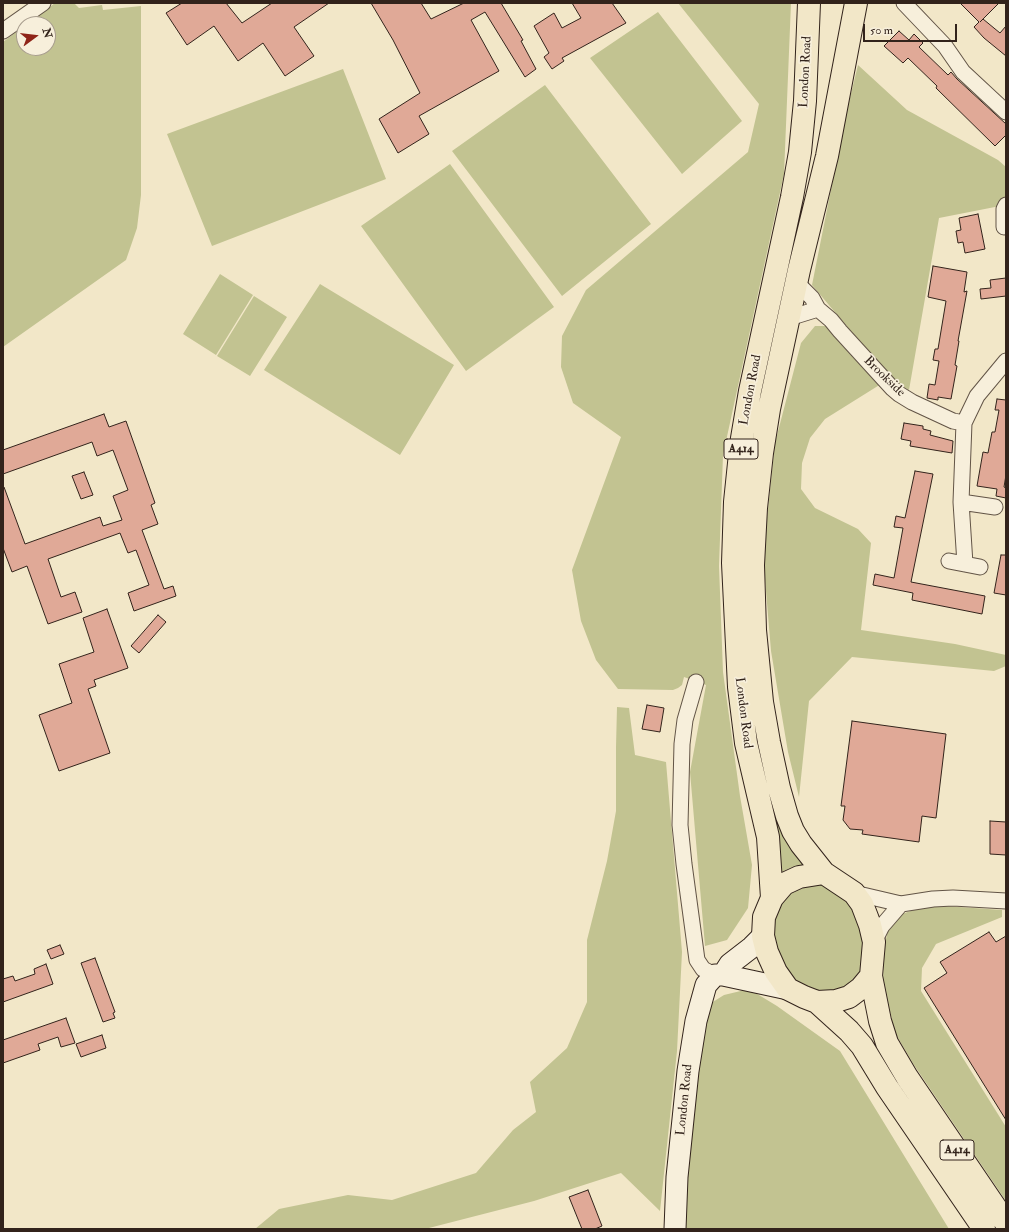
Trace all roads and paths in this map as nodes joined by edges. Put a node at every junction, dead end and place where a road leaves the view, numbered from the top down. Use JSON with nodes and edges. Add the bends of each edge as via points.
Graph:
{"nodes":[{"id":1,"x":43,"y":3,"type":"edge"},
{"id":2,"x":809,"y":3,"type":"edge"},
{"id":3,"x":856,"y":3,"type":"edge"},
{"id":4,"x":904,"y":3,"type":"edge"},
{"id":5,"x":27,"y":8,"type":"edge"},
{"id":6,"x":3,"y":31,"type":"edge"},
{"id":7,"x":1006,"y":112,"type":"edge"},
{"id":8,"x":1006,"y":205,"type":"edge"},
{"id":9,"x":1004,"y":226,"type":"dead end"},
{"id":10,"x":798,"y":283,"type":"junction"},
{"id":11,"x":818,"y":309,"type":"junction"},
{"id":12,"x":789,"y":318,"type":"junction"},
{"id":13,"x":1006,"y":361,"type":"edge"},
{"id":14,"x":964,"y":423,"type":"junction"},
{"id":15,"x":961,"y":502,"type":"junction"},
{"id":16,"x":996,"y":507,"type":"dead end"},
{"id":17,"x":949,"y":561,"type":"dead end"},
{"id":18,"x":965,"y":564,"type":"junction"},
{"id":19,"x":980,"y":567,"type":"dead end"},
{"id":20,"x":696,"y":682,"type":"dead end"},
{"id":21,"x":824,"y":873,"type":"junction"},
{"id":22,"x":854,"y":893,"type":"junction"},
{"id":23,"x":772,"y":898,"type":"junction"},
{"id":24,"x":1006,"y":900,"type":"edge"},
{"id":25,"x":901,"y":904,"type":"junction"},
{"id":26,"x":763,"y":936,"type":"junction"},
{"id":27,"x":874,"y":942,"type":"junction"},
{"id":28,"x":719,"y":975,"type":"junction"},
{"id":29,"x":871,"y":976,"type":"junction"},
{"id":30,"x":788,"y":989,"type":"junction"},
{"id":31,"x":817,"y":1002,"type":"junction"},
{"id":32,"x":1006,"y":1223,"type":"edge"},
{"id":33,"x":675,"y":1229,"type":"edge"},
{"id":34,"x":984,"y":1229,"type":"edge"}],
"edges":[{"from":1,"to":5,"type":"street"},
{"from":2,"to":23,"type":"highway","name":"London Road","number":"A414","via":[[806,101],[800,152],[750,391],[735,502],[733,563],[739,687],[746,743],[768,837]]},
{"from":3,"to":10,"type":"highway","name":"London Road","number":"A414","via":[[827,156]]},
{"from":4,"to":7,"type":"street","via":[[945,46],[964,72]]},
{"from":5,"to":6,"type":"street"},
{"from":8,"to":9,"type":"street"},
{"from":10,"to":11,"type":"street","name":"Brookside"},
{"from":10,"to":12,"type":"highway","name":"London Road","number":"A414"},
{"from":11,"to":12,"type":"street"},
{"from":11,"to":14,"type":"street","name":"Brookside","via":[[832,320],[899,394],[946,418]]},
{"from":12,"to":21,"type":"highway","name":"London Road","number":"A414","via":[[762,453],[756,508],[755,630],[762,702],[781,797],[793,831]]},
{"from":13,"to":14,"type":"street","via":[[977,396]]},
{"from":14,"to":15,"type":"street"},
{"from":15,"to":16,"type":"street"},
{"from":15,"to":18,"type":"street"},
{"from":17,"to":18,"type":"street"},
{"from":18,"to":19,"type":"street"},
{"from":20,"to":28,"type":"street","via":[[685,720],[682,744],[680,825],[697,960],[703,969]]},
{"from":21,"to":22,"type":"highway"},
{"from":21,"to":23,"type":"highway","via":[[799,877],[784,884]]},
{"from":22,"to":25,"type":"street"},
{"from":22,"to":27,"type":"highway","via":[[865,911]]},
{"from":23,"to":26,"type":"highway","via":[[764,917]]},
{"from":24,"to":25,"type":"street","via":[[953,898]]},
{"from":25,"to":27,"type":"street","via":[[882,926]]},
{"from":26,"to":28,"type":"main road","name":"London Road"},
{"from":26,"to":30,"type":"highway","via":[[776,972]]},
{"from":27,"to":29,"type":"highway"},
{"from":28,"to":30,"type":"main road"},
{"from":28,"to":33,"type":"main road","name":"London Road","via":[[706,985],[696,1021],[688,1071]]},
{"from":29,"to":31,"type":"highway","via":[[849,997]]},
{"from":29,"to":32,"type":"highway","number":"A414","via":[[887,1043],[907,1077]]},
{"from":30,"to":31,"type":"highway"},
{"from":31,"to":34,"type":"highway","number":"A414","via":[[850,1031],[862,1046]]}]}
